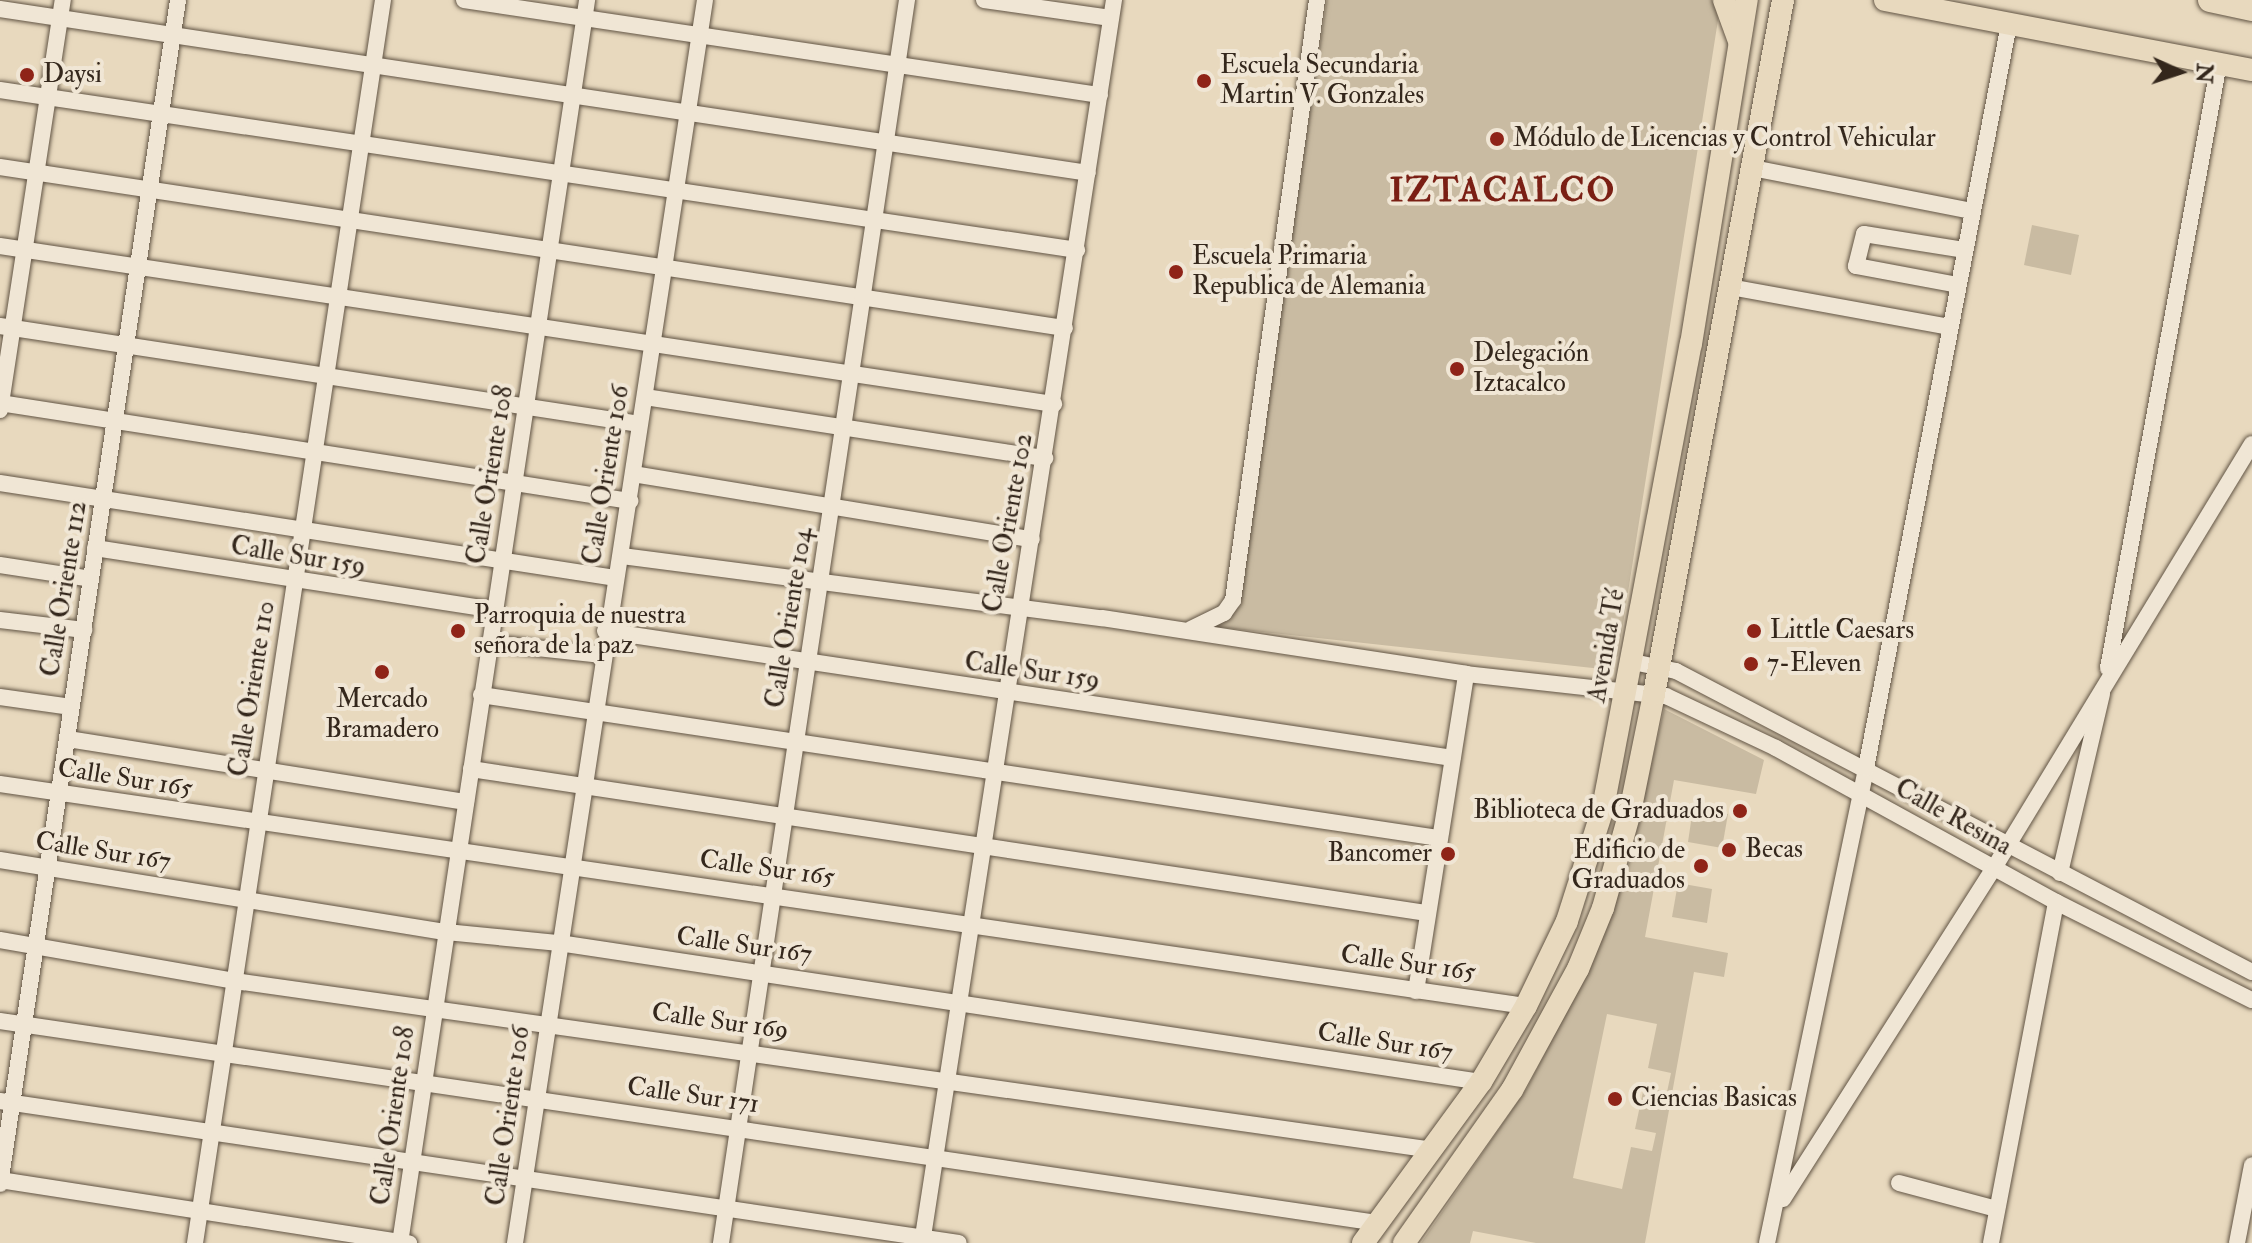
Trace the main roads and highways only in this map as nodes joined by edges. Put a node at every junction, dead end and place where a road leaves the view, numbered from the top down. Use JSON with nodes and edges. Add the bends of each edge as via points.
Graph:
{"nodes":[{"id":1,"x":1724,"y":0,"type":"edge"},
{"id":2,"x":1747,"y":0,"type":"edge"},
{"id":3,"x":1783,"y":0,"type":"edge"},
{"id":4,"x":1885,"y":0,"type":"edge"},
{"id":5,"x":2210,"y":0,"type":"edge"},
{"id":6,"x":2252,"y":9,"type":"edge"},
{"id":7,"x":1740,"y":42,"type":"junction"},
{"id":8,"x":2252,"y":70,"type":"edge"},
{"id":9,"x":1363,"y":1243,"type":"edge"},
{"id":10,"x":1404,"y":1243,"type":"edge"}],
"edges":[{"from":1,"to":7,"type":"main road"},
{"from":2,"to":7,"type":"main road","name":"Avenida Té"},
{"from":3,"to":10,"type":"main road","name":"Avenida Té","via":[[1660,666],[1630,812],[1603,908],[1578,969],[1512,1090]]},
{"from":4,"to":8,"type":"main road"},
{"from":5,"to":6,"type":"highway"},
{"from":7,"to":9,"type":"main road","name":"Avenida Té","via":[[1628,692],[1603,808],[1574,901],[1526,1006],[1481,1082]]}]}
